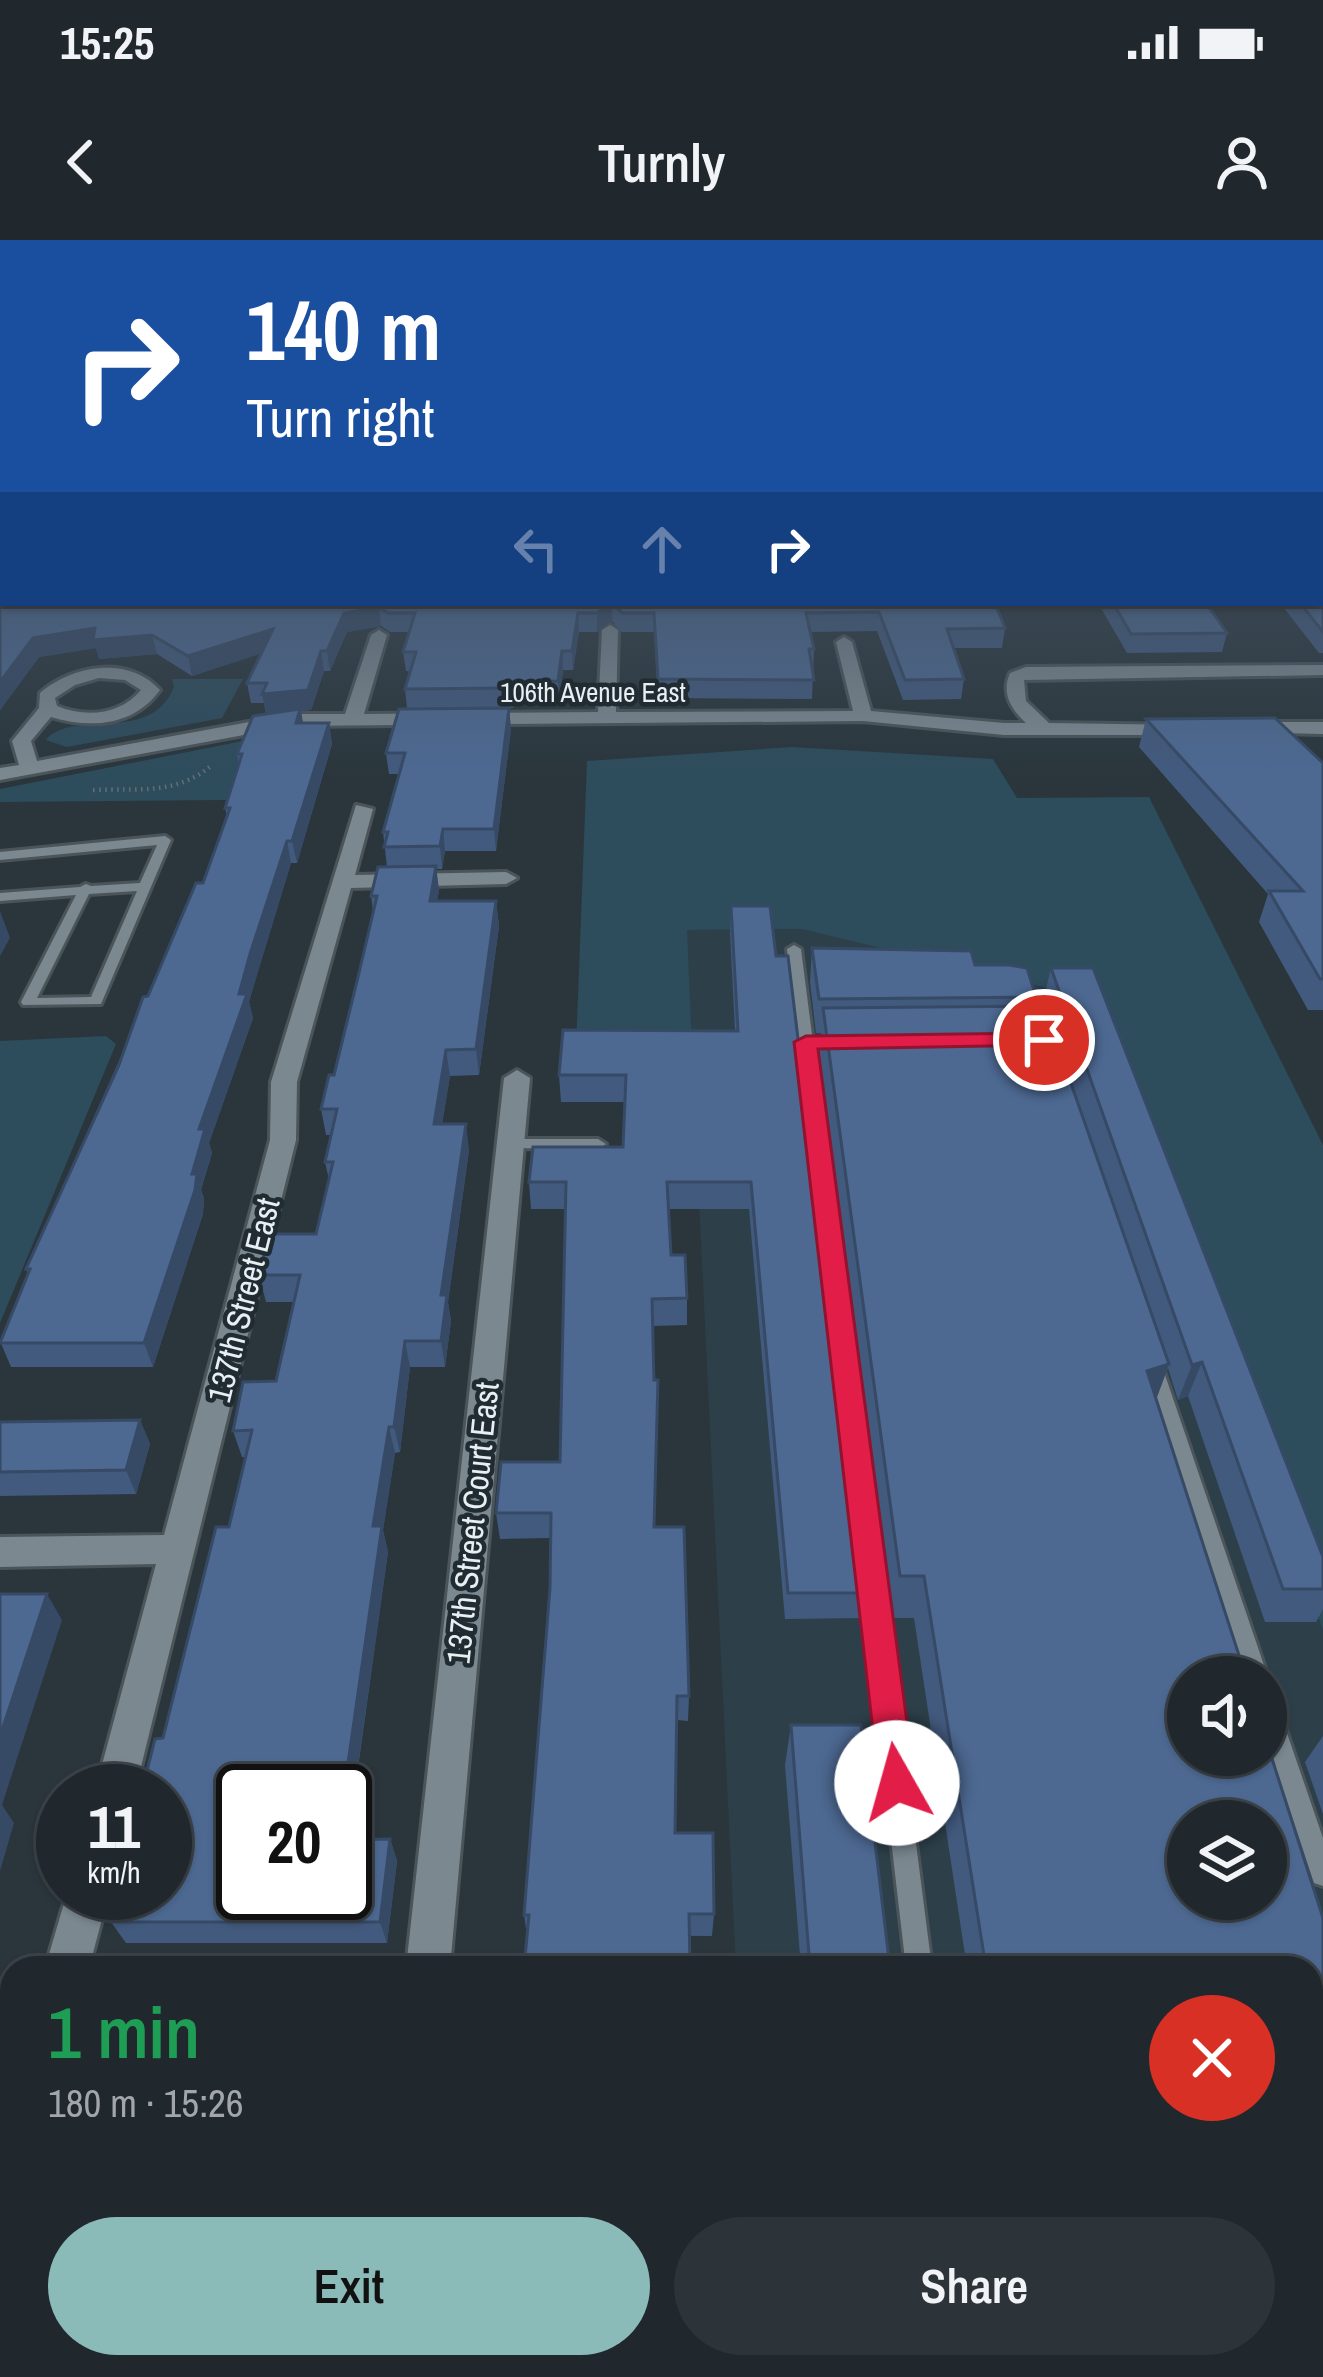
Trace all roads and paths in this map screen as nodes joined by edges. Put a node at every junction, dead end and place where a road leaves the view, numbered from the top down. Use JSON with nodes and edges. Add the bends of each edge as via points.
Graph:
{"nodes":[{"id":1,"x":610,"y":630,"type":"edge"},
{"id":2,"x":379,"y":635,"type":"dead end"},
{"id":3,"x":844,"y":642,"type":"dead end"},
{"id":4,"x":1323,"y":670,"type":"edge"},
{"id":5,"x":48,"y":709,"type":"junction"},
{"id":6,"x":863,"y":716,"type":"junction"},
{"id":7,"x":353,"y":719,"type":"junction"},
{"id":8,"x":607,"y":719,"type":"junction"},
{"id":9,"x":1231,"y":728,"type":"edge"},
{"id":10,"x":1323,"y":728,"type":"edge"},
{"id":11,"x":1208,"y":729,"type":"edge"},
{"id":12,"x":1047,"y":730,"type":"junction"},
{"id":13,"x":216,"y":752,"type":"dead end"},
{"id":14,"x":30,"y":767,"type":"junction"},
{"id":15,"x":0,"y":774,"type":"edge"},
{"id":16,"x":79,"y":791,"type":"dead end"},
{"id":17,"x":363,"y":809,"type":"dead end"},
{"id":18,"x":0,"y":856,"type":"edge"},
{"id":19,"x":506,"y":878,"type":"dead end"},
{"id":20,"x":343,"y":882,"type":"junction"},
{"id":21,"x":146,"y":886,"type":"junction"},
{"id":22,"x":86,"y":888,"type":"junction"},
{"id":23,"x":0,"y":898,"type":"edge"},
{"id":24,"x":794,"y":950,"type":"dead end"},
{"id":25,"x":806,"y":1042,"type":"junction"},
{"id":26,"x":829,"y":1042,"type":"edge"},
{"id":27,"x":517,"y":1078,"type":"dead end"},
{"id":28,"x":510,"y":1144,"type":"junction"},
{"id":29,"x":598,"y":1144,"type":"edge"},
{"id":30,"x":1150,"y":1358,"type":"edge"},
{"id":31,"x":181,"y":1549,"type":"junction"},
{"id":32,"x":0,"y":1552,"type":"edge"},
{"id":33,"x":1250,"y":1656,"type":"edge"},
{"id":34,"x":122,"y":1764,"type":"edge"},
{"id":35,"x":1287,"y":1767,"type":"edge"},
{"id":36,"x":1323,"y":1874,"type":"edge"},
{"id":37,"x":80,"y":1920,"type":"edge"},
{"id":38,"x":70,"y":1956,"type":"edge"},
{"id":39,"x":429,"y":1956,"type":"edge"},
{"id":40,"x":918,"y":1956,"type":"edge"}],
"edges":[{"from":1,"to":8,"type":"street"},
{"from":2,"to":7,"type":"street"},
{"from":3,"to":6,"type":"street"},
{"from":4,"to":12,"type":"street","via":[[1026,672],[1013,691],[1024,715]]},
{"from":5,"to":5,"type":"street","via":[[110,716],[151,690],[132,676],[84,676],[51,691]]},
{"from":5,"to":14,"type":"street","via":[[21,741]]},
{"from":6,"to":8,"type":"street","name":"106th Avenue East"},
{"from":6,"to":12,"type":"street","name":"106th Avenue East"},
{"from":7,"to":8,"type":"street","name":"106th Avenue East"},
{"from":7,"to":14,"type":"street","name":"106th Avenue East","via":[[258,723]]},
{"from":9,"to":10,"type":"street"},
{"from":11,"to":12,"type":"street","name":"106th Avenue East"},
{"from":13,"to":16,"type":"path","via":[[205,773],[182,788]]},
{"from":14,"to":15,"type":"street","name":"106th Avenue East"},
{"from":17,"to":20,"type":"street","name":"137th Street East"},
{"from":18,"to":21,"type":"lane","via":[[165,840]]},
{"from":19,"to":20,"type":"street"},
{"from":20,"to":31,"type":"street","name":"137th Street East","via":[[284,1082],[284,1139]]},
{"from":21,"to":22,"type":"lane"},
{"from":21,"to":22,"type":"lane","via":[[96,1001],[28,1002]]},
{"from":22,"to":23,"type":"lane"},
{"from":24,"to":25,"type":"lane"},
{"from":25,"to":26,"type":"lane"},
{"from":25,"to":40,"type":"lane"},
{"from":27,"to":28,"type":"street","name":"137th Street Court East"},
{"from":28,"to":29,"type":"lane"},
{"from":28,"to":39,"type":"street","name":"137th Street Court East"},
{"from":30,"to":33,"type":"lane"},
{"from":31,"to":32,"type":"street"},
{"from":31,"to":34,"type":"street","name":"137th Street East"},
{"from":35,"to":36,"type":"lane"},
{"from":37,"to":38,"type":"street"}]}
